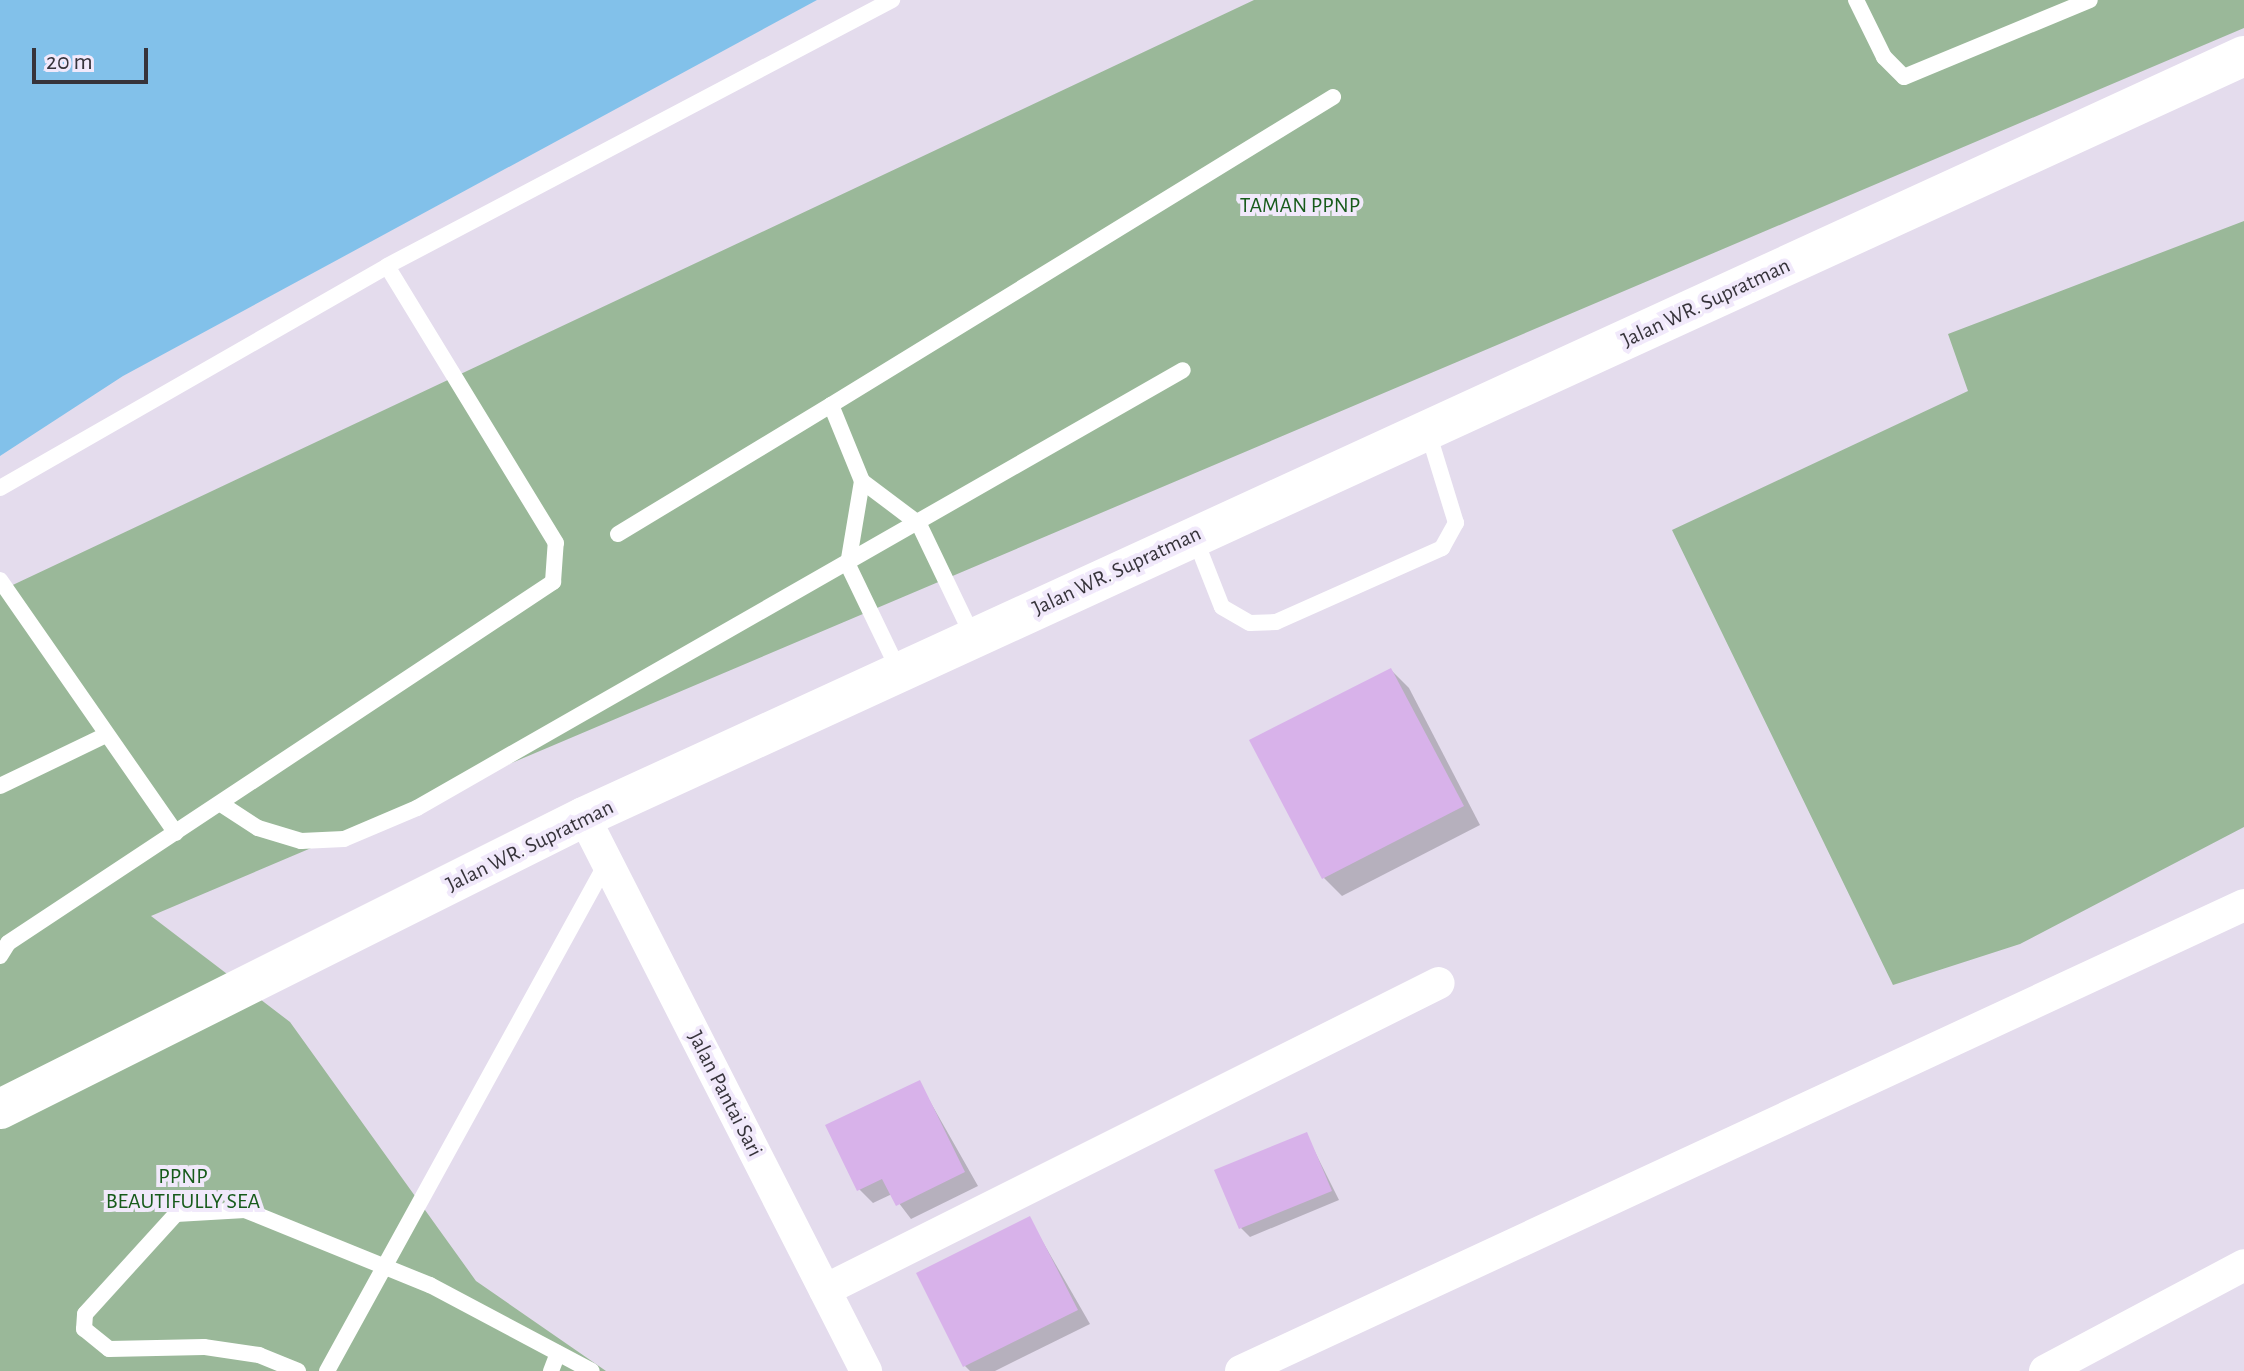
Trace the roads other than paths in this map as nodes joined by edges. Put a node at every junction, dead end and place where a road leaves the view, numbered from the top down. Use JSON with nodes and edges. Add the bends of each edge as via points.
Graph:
{"nodes":[{"id":1,"x":892,"y":0,"type":"edge"},
{"id":2,"x":1856,"y":0,"type":"edge"},
{"id":3,"x":2090,"y":0,"type":"edge"},
{"id":4,"x":2244,"y":56,"type":"edge"},
{"id":5,"x":1333,"y":97,"type":"dead end"},
{"id":6,"x":387,"y":266,"type":"junction"},
{"id":7,"x":1183,"y":370,"type":"dead end"},
{"id":8,"x":831,"y":405,"type":"junction"},
{"id":9,"x":1427,"y":431,"type":"junction"},
{"id":10,"x":862,"y":481,"type":"junction"},
{"id":11,"x":0,"y":488,"type":"edge"},
{"id":12,"x":919,"y":524,"type":"junction"},
{"id":13,"x":618,"y":534,"type":"dead end"},
{"id":14,"x":1194,"y":535,"type":"junction"},
{"id":15,"x":848,"y":565,"type":"junction"},
{"id":16,"x":0,"y":580,"type":"edge"},
{"id":17,"x":974,"y":639,"type":"junction"},
{"id":18,"x":900,"y":673,"type":"junction"},
{"id":19,"x":104,"y":736,"type":"junction"},
{"id":20,"x":0,"y":786,"type":"edge"},
{"id":21,"x":221,"y":804,"type":"junction"},
{"id":22,"x":584,"y":817,"type":"junction"},
{"id":23,"x":176,"y":833,"type":"junction"},
{"id":24,"x":607,"y":862,"type":"junction"},
{"id":25,"x":2244,"y":905,"type":"edge"},
{"id":26,"x":0,"y":956,"type":"edge"},
{"id":27,"x":1439,"y":983,"type":"dead end"},
{"id":28,"x":0,"y":1109,"type":"edge"},
{"id":29,"x":2244,"y":1265,"type":"edge"},
{"id":30,"x":387,"y":1267,"type":"junction"},
{"id":31,"x":825,"y":1290,"type":"junction"},
{"id":32,"x":558,"y":1353,"type":"junction"},
{"id":33,"x":298,"y":1371,"type":"edge"},
{"id":34,"x":327,"y":1371,"type":"edge"},
{"id":35,"x":551,"y":1371,"type":"edge"},
{"id":36,"x":592,"y":1371,"type":"edge"},
{"id":37,"x":866,"y":1371,"type":"edge"},
{"id":38,"x":1241,"y":1371,"type":"edge"},
{"id":39,"x":2045,"y":1371,"type":"edge"}],
"edges":[{"from":1,"to":6,"type":"lane"},
{"from":2,"to":3,"type":"lane","via":[[1884,57],[1904,77]]},
{"from":4,"to":9,"type":"street","name":"Jalan WR. Supratman"},
{"from":5,"to":8,"type":"lane"},
{"from":6,"to":11,"type":"lane"},
{"from":6,"to":21,"type":"lane","via":[[556,543],[558,570],[539,597]]},
{"from":7,"to":12,"type":"lane"},
{"from":8,"to":10,"type":"lane"},
{"from":8,"to":13,"type":"lane"},
{"from":9,"to":14,"type":"street","name":"Jalan WR. Supratman"},
{"from":9,"to":14,"type":"lane","via":[[1456,523],[1442,548],[1276,622],[1250,623],[1222,607]]},
{"from":10,"to":12,"type":"lane"},
{"from":10,"to":15,"type":"lane"},
{"from":12,"to":15,"type":"lane"},
{"from":12,"to":17,"type":"lane"},
{"from":14,"to":17,"type":"street","name":"Jalan WR. Supratman"},
{"from":15,"to":18,"type":"lane"},
{"from":15,"to":21,"type":"lane","via":[[431,801],[344,839],[301,841],[258,828]]},
{"from":16,"to":19,"type":"lane"},
{"from":17,"to":18,"type":"street","name":"Jalan WR. Supratman"},
{"from":18,"to":22,"type":"street","name":"Jalan WR. Supratman"},
{"from":19,"to":20,"type":"lane"},
{"from":19,"to":23,"type":"lane"},
{"from":21,"to":23,"type":"lane"},
{"from":22,"to":24,"type":"street","name":"Jalan Pantai Sari"},
{"from":22,"to":28,"type":"street","name":"Jalan WR. Supratman"},
{"from":23,"to":26,"type":"lane","via":[[8,943]]},
{"from":24,"to":30,"type":"lane"},
{"from":24,"to":31,"type":"street","name":"Jalan Pantai Sari"},
{"from":25,"to":38,"type":"street"},
{"from":27,"to":31,"type":"street"},
{"from":29,"to":39,"type":"street"},
{"from":30,"to":32,"type":"lane"},
{"from":30,"to":33,"type":"lane","via":[[245,1210],[203,1208],[176,1214],[85,1314],[84,1329],[109,1349],[204,1347],[259,1355]]},
{"from":30,"to":34,"type":"lane"},
{"from":31,"to":37,"type":"street","name":"Jalan Pantai Sari"},
{"from":32,"to":35,"type":"lane"},
{"from":32,"to":36,"type":"lane"}]}
